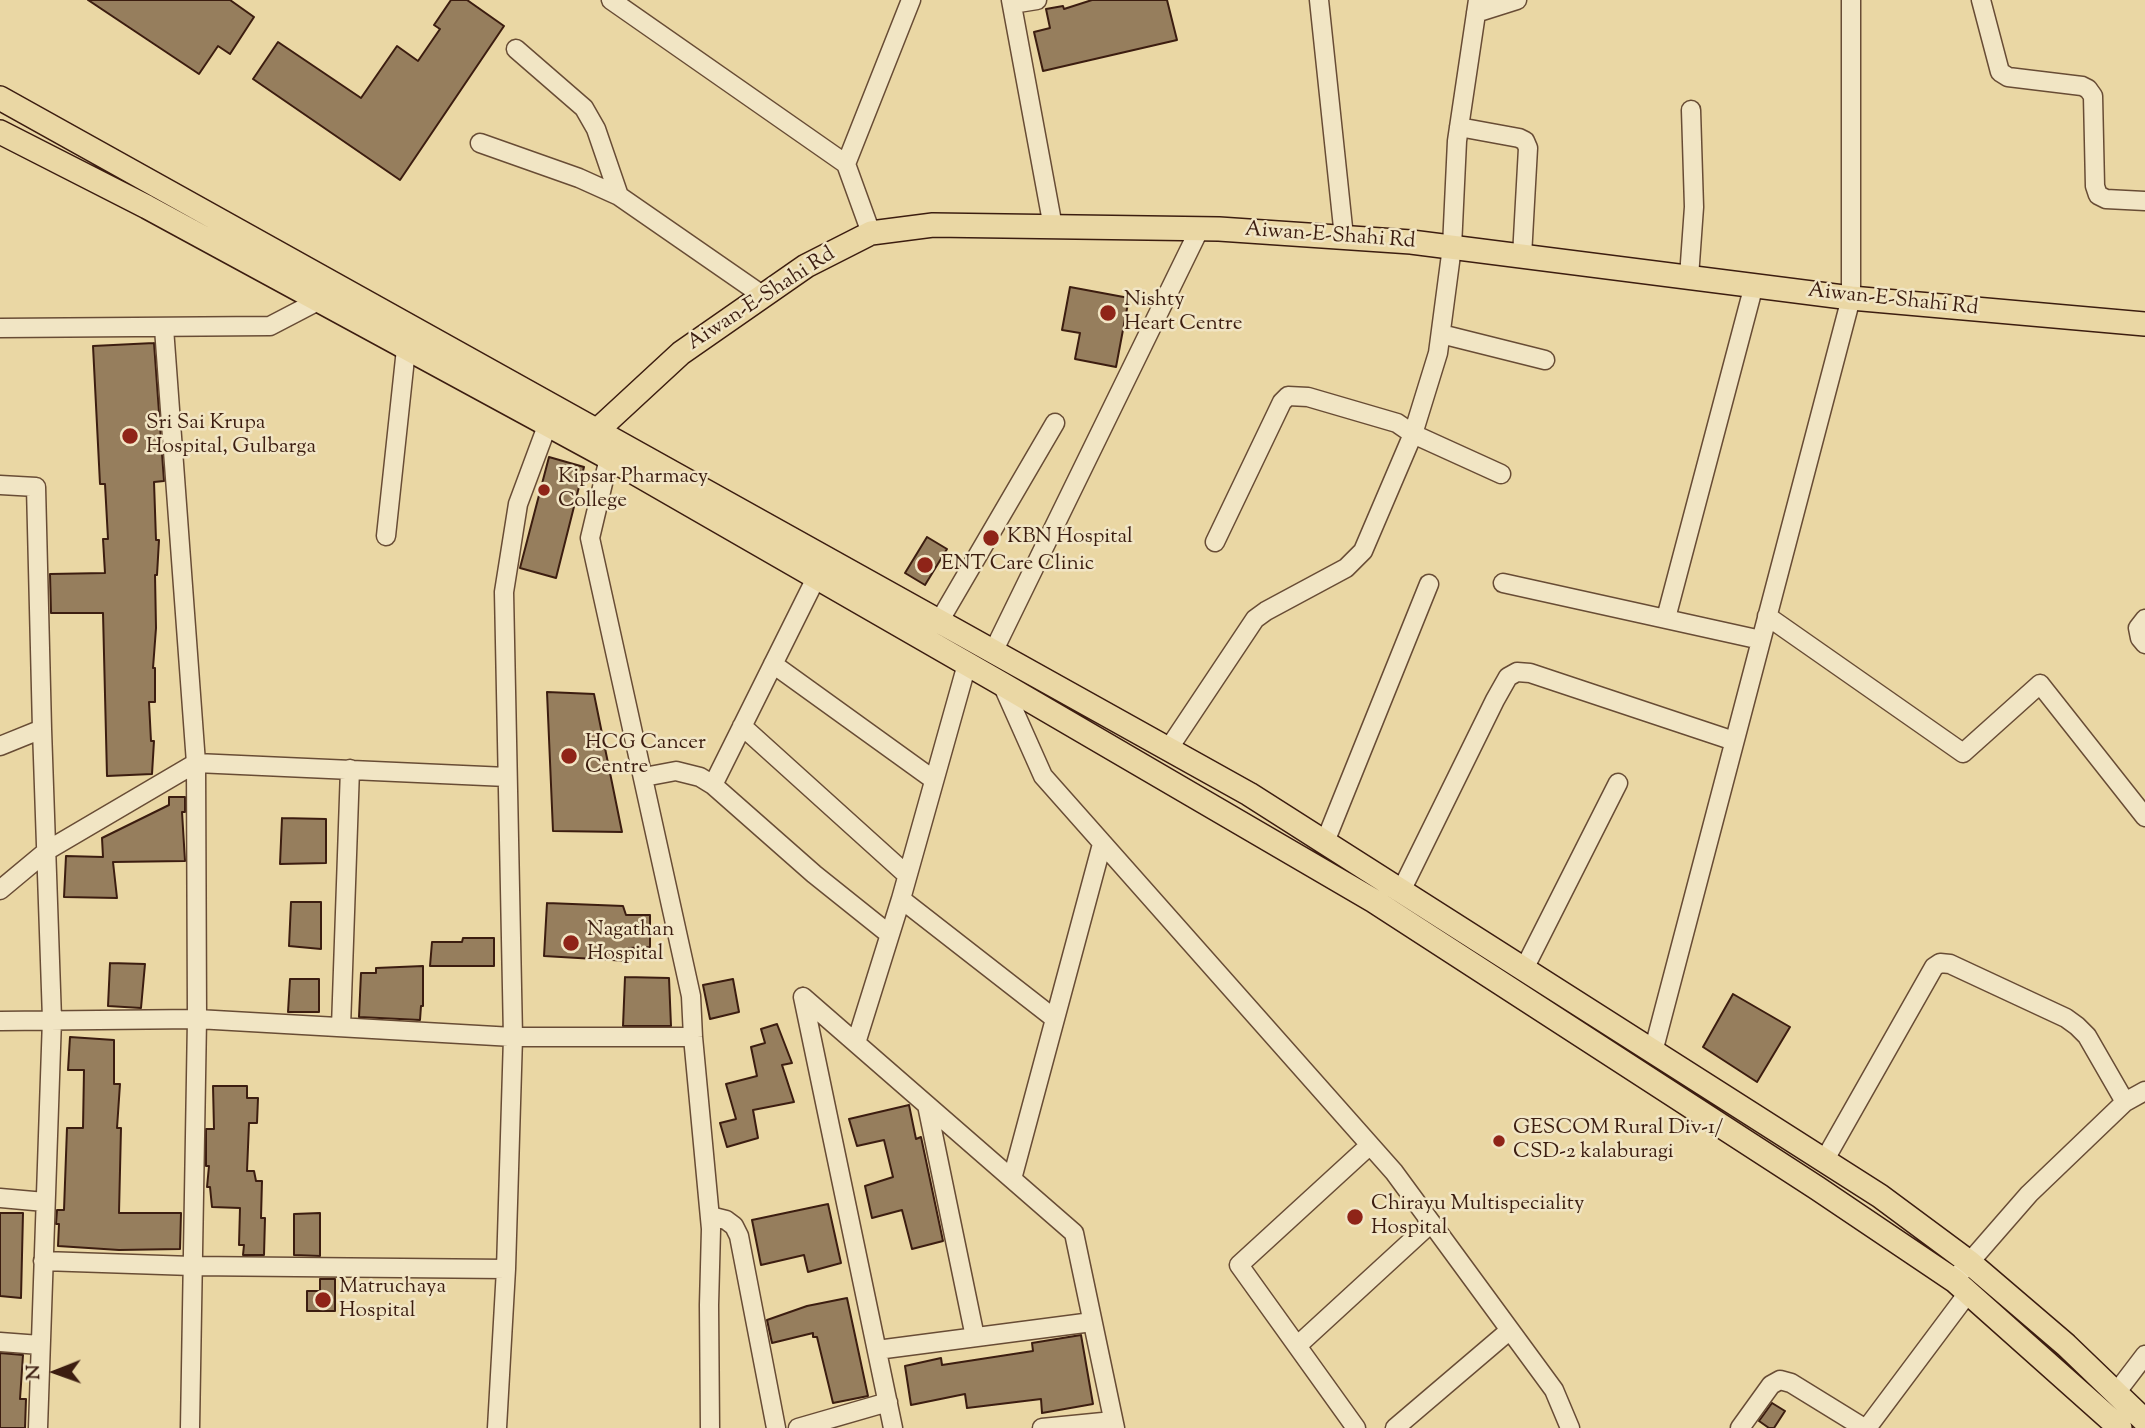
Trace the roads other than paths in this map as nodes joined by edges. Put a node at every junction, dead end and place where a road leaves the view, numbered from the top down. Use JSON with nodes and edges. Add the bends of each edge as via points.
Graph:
{"nodes":[{"id":1,"x":611,"y":0,"type":"edge"},
{"id":2,"x":911,"y":0,"type":"edge"},
{"id":3,"x":1037,"y":0,"type":"edge"},
{"id":4,"x":1319,"y":0,"type":"edge"},
{"id":5,"x":1517,"y":0,"type":"edge"},
{"id":6,"x":1851,"y":0,"type":"edge"},
{"id":7,"x":1981,"y":0,"type":"edge"},
{"id":8,"x":1012,"y":2,"type":"edge"},
{"id":9,"x":1477,"y":7,"type":"edge"},
{"id":10,"x":516,"y":49,"type":"dead end"},
{"id":11,"x":0,"y":98,"type":"edge"},
{"id":12,"x":1691,"y":110,"type":"dead end"},
{"id":13,"x":1459,"y":127,"type":"junction"},
{"id":14,"x":0,"y":132,"type":"edge"},
{"id":15,"x":480,"y":143,"type":"dead end"},
{"id":16,"x":846,"y":163,"type":"junction"},
{"id":17,"x":619,"y":196,"type":"junction"},
{"id":18,"x":2145,"y":201,"type":"edge"},
{"id":19,"x":1053,"y":227,"type":"junction"},
{"id":20,"x":1200,"y":228,"type":"junction"},
{"id":21,"x":871,"y":233,"type":"junction"},
{"id":22,"x":1343,"y":237,"type":"junction"},
{"id":23,"x":1452,"y":247,"type":"junction"},
{"id":24,"x":1522,"y":256,"type":"junction"},
{"id":25,"x":1689,"y":277,"type":"junction"},
{"id":26,"x":1754,"y":285,"type":"junction"},
{"id":27,"x":762,"y":296,"type":"junction"},
{"id":28,"x":1851,"y":298,"type":"junction"},
{"id":29,"x":318,"y":301,"type":"junction"},
{"id":30,"x":2145,"y":324,"type":"edge"},
{"id":31,"x":0,"y":328,"type":"edge"},
{"id":32,"x":164,"y":328,"type":"junction"},
{"id":33,"x":1441,"y":334,"type":"junction"},
{"id":34,"x":406,"y":349,"type":"junction"},
{"id":35,"x":1545,"y":360,"type":"dead end"},
{"id":36,"x":1055,"y":423,"type":"dead end"},
{"id":37,"x":547,"y":426,"type":"junction"},
{"id":38,"x":1413,"y":434,"type":"junction"},
{"id":39,"x":589,"y":437,"type":"junction"},
{"id":40,"x":609,"y":458,"type":"junction"},
{"id":41,"x":1501,"y":474,"type":"dead end"},
{"id":42,"x":0,"y":485,"type":"edge"},
{"id":43,"x":386,"y":536,"type":"dead end"},
{"id":44,"x":1215,"y":542,"type":"dead end"},
{"id":45,"x":816,"y":578,"type":"junction"},
{"id":46,"x":1503,"y":583,"type":"dead end"},
{"id":47,"x":1429,"y":584,"type":"dead end"},
{"id":48,"x":1767,"y":616,"type":"junction"},
{"id":49,"x":1666,"y":618,"type":"junction"},
{"id":50,"x":2145,"y":619,"type":"edge"},
{"id":51,"x":940,"y":620,"type":"junction"},
{"id":52,"x":1761,"y":640,"type":"junction"},
{"id":53,"x":2145,"y":644,"type":"edge"},
{"id":54,"x":994,"y":650,"type":"junction"},
{"id":55,"x":773,"y":664,"type":"junction"},
{"id":56,"x":967,"y":664,"type":"junction"},
{"id":57,"x":1002,"y":684,"type":"junction"},
{"id":58,"x":742,"y":726,"type":"junction"},
{"id":59,"x":42,"y":729,"type":"junction"},
{"id":60,"x":1734,"y":741,"type":"junction"},
{"id":61,"x":0,"y":746,"type":"edge"},
{"id":62,"x":1169,"y":748,"type":"junction"},
{"id":63,"x":196,"y":763,"type":"junction"},
{"id":64,"x":350,"y":769,"type":"junction"},
{"id":65,"x":507,"y":777,"type":"junction"},
{"id":66,"x":643,"y":777,"type":"junction"},
{"id":67,"x":934,"y":780,"type":"junction"},
{"id":68,"x":1618,"y":783,"type":"dead end"},
{"id":69,"x":713,"y":785,"type":"junction"},
{"id":70,"x":2142,"y":809,"type":"edge"},
{"id":71,"x":1325,"y":842,"type":"junction"},
{"id":72,"x":1102,"y":844,"type":"junction"},
{"id":73,"x":48,"y":850,"type":"junction"},
{"id":74,"x":907,"y":874,"type":"junction"},
{"id":75,"x":0,"y":890,"type":"edge"},
{"id":76,"x":1401,"y":891,"type":"junction"},
{"id":77,"x":901,"y":899,"type":"junction"},
{"id":78,"x":889,"y":934,"type":"junction"},
{"id":79,"x":1524,"y":970,"type":"junction"},
{"id":80,"x":52,"y":1019,"type":"junction"},
{"id":81,"x":197,"y":1019,"type":"junction"},
{"id":82,"x":1055,"y":1019,"type":"junction"},
{"id":83,"x":0,"y":1021,"type":"edge"},
{"id":84,"x":341,"y":1027,"type":"junction"},
{"id":85,"x":513,"y":1037,"type":"junction"},
{"id":86,"x":693,"y":1037,"type":"junction"},
{"id":87,"x":856,"y":1043,"type":"junction"},
{"id":88,"x":1653,"y":1052,"type":"junction"},
{"id":89,"x":2145,"y":1091,"type":"edge"},
{"id":90,"x":2125,"y":1102,"type":"junction"},
{"id":91,"x":926,"y":1105,"type":"junction"},
{"id":92,"x":1370,"y":1145,"type":"junction"},
{"id":93,"x":1824,"y":1161,"type":"junction"},
{"id":94,"x":1012,"y":1179,"type":"junction"},
{"id":95,"x":0,"y":1198,"type":"edge"},
{"id":96,"x":45,"y":1202,"type":"junction"},
{"id":97,"x":710,"y":1216,"type":"junction"},
{"id":98,"x":1432,"y":1223,"type":"junction"},
{"id":99,"x":43,"y":1261,"type":"junction"},
{"id":100,"x":1969,"y":1262,"type":"junction"},
{"id":101,"x":192,"y":1266,"type":"junction"},
{"id":102,"x":506,"y":1269,"type":"junction"},
{"id":103,"x":1961,"y":1287,"type":"junction"},
{"id":104,"x":1092,"y":1322,"type":"junction"},
{"id":105,"x":1510,"y":1331,"type":"junction"},
{"id":106,"x":975,"y":1337,"type":"junction"},
{"id":107,"x":0,"y":1342,"type":"edge"},
{"id":108,"x":40,"y":1345,"type":"junction"},
{"id":109,"x":1297,"y":1346,"type":"junction"},
{"id":110,"x":877,"y":1349,"type":"junction"},
{"id":111,"x":2145,"y":1355,"type":"edge"},
{"id":112,"x":2116,"y":1393,"type":"junction"},
{"id":113,"x":888,"y":1402,"type":"junction"},
{"id":114,"x":2145,"y":1421,"type":"edge"},
{"id":115,"x":1114,"y":1424,"type":"edge"},
{"id":116,"x":38,"y":1428,"type":"edge"},
{"id":117,"x":190,"y":1428,"type":"edge"},
{"id":118,"x":497,"y":1428,"type":"edge"},
{"id":119,"x":710,"y":1428,"type":"edge"},
{"id":120,"x":776,"y":1428,"type":"edge"},
{"id":121,"x":798,"y":1428,"type":"edge"},
{"id":122,"x":893,"y":1428,"type":"edge"},
{"id":123,"x":1042,"y":1428,"type":"edge"},
{"id":124,"x":1356,"y":1428,"type":"edge"},
{"id":125,"x":1395,"y":1428,"type":"edge"},
{"id":126,"x":1570,"y":1428,"type":"edge"},
{"id":127,"x":1740,"y":1428,"type":"edge"},
{"id":128,"x":1866,"y":1428,"type":"edge"},
{"id":129,"x":2120,"y":1428,"type":"edge"}],
"edges":[{"from":1,"to":16,"type":"street"},
{"from":2,"to":16,"type":"street"},
{"from":3,"to":8,"type":"street"},
{"from":4,"to":22,"type":"street"},
{"from":5,"to":9,"type":"street"},
{"from":6,"to":28,"type":"street"},
{"from":7,"to":18,"type":"street","via":[[2000,72],[2008,77],[2082,86],[2093,96],[2098,195]]},
{"from":8,"to":19,"type":"street"},
{"from":9,"to":13,"type":"street"},
{"from":10,"to":17,"type":"street","via":[[584,108]]},
{"from":11,"to":39,"type":"main road"},
{"from":12,"to":25,"type":"street","via":[[1694,207]]},
{"from":13,"to":23,"type":"street"},
{"from":13,"to":24,"type":"street","via":[[1525,141]]},
{"from":14,"to":29,"type":"main road"},
{"from":15,"to":17,"type":"street"},
{"from":16,"to":21,"type":"street"},
{"from":17,"to":27,"type":"street"},
{"from":19,"to":20,"type":"main road","name":"Aiwan-E-Shahi Rd"},
{"from":19,"to":21,"type":"main road","name":"Aiwan-E-Shahi Rd","via":[[933,225]]},
{"from":20,"to":22,"type":"main road","name":"Aiwan-E-Shahi Rd"},
{"from":20,"to":54,"type":"street"},
{"from":21,"to":27,"type":"main road","name":"Aiwan-E-Shahi Rd","via":[[806,266]]},
{"from":22,"to":23,"type":"main road","name":"Aiwan-E-Shahi Rd"},
{"from":23,"to":24,"type":"main road","name":"Aiwan-E-Shahi Rd"},
{"from":23,"to":33,"type":"street"},
{"from":24,"to":25,"type":"main road","name":"Aiwan-E-Shahi Rd"},
{"from":25,"to":26,"type":"main road","name":"Aiwan-E-Shahi Rd"},
{"from":26,"to":28,"type":"main road","name":"Aiwan-E-Shahi Rd"},
{"from":26,"to":49,"type":"street"},
{"from":27,"to":39,"type":"main road","name":"Aiwan-E-Shahi Rd","via":[[681,353]]},
{"from":28,"to":30,"type":"main road","name":"Aiwan-E-Shahi Rd"},
{"from":28,"to":48,"type":"street"},
{"from":29,"to":32,"type":"street","via":[[270,326]]},
{"from":29,"to":34,"type":"main road"},
{"from":31,"to":32,"type":"street"},
{"from":32,"to":63,"type":"street"},
{"from":33,"to":35,"type":"street"},
{"from":33,"to":38,"type":"street"},
{"from":34,"to":37,"type":"main road"},
{"from":34,"to":43,"type":"street"},
{"from":36,"to":51,"type":"street"},
{"from":37,"to":39,"type":"main road"},
{"from":37,"to":65,"type":"street","via":[[518,504],[503,592]]},
{"from":38,"to":41,"type":"street"},
{"from":38,"to":44,"type":"street","via":[[1397,423],[1308,397],[1288,396]]},
{"from":38,"to":62,"type":"street","via":[[1363,551],[1346,568],[1255,619]]},
{"from":39,"to":40,"type":"main road"},
{"from":39,"to":51,"type":"main road"},
{"from":40,"to":45,"type":"main road"},
{"from":40,"to":66,"type":"street","via":[[590,538]]},
{"from":42,"to":59,"type":"street","via":[[36,487]]},
{"from":45,"to":55,"type":"street"},
{"from":45,"to":56,"type":"main road"},
{"from":46,"to":49,"type":"street"},
{"from":47,"to":71,"type":"street"},
{"from":48,"to":52,"type":"street"},
{"from":48,"to":70,"type":"street","via":[[1963,753],[2040,684]]},
{"from":49,"to":52,"type":"street"},
{"from":50,"to":53,"type":"street","via":[[2138,628]]},
{"from":51,"to":54,"type":"main road"},
{"from":52,"to":60,"type":"street"},
{"from":54,"to":62,"type":"main road"},
{"from":55,"to":58,"type":"street"},
{"from":55,"to":67,"type":"street"},
{"from":56,"to":57,"type":"main road"},
{"from":56,"to":67,"type":"street"},
{"from":57,"to":72,"type":"street","via":[[1042,776]]},
{"from":57,"to":103,"type":"main road","via":[[1374,901],[1818,1188]]},
{"from":58,"to":69,"type":"street"},
{"from":58,"to":74,"type":"street"},
{"from":59,"to":61,"type":"street"},
{"from":59,"to":73,"type":"street"},
{"from":60,"to":76,"type":"street","via":[[1517,672],[1508,677]]},
{"from":60,"to":88,"type":"street"},
{"from":62,"to":71,"type":"main road"},
{"from":63,"to":64,"type":"street"},
{"from":63,"to":73,"type":"street"},
{"from":63,"to":81,"type":"street"},
{"from":64,"to":65,"type":"street"},
{"from":64,"to":84,"type":"street"},
{"from":65,"to":85,"type":"street"},
{"from":66,"to":69,"type":"street","via":[[676,771]]},
{"from":66,"to":86,"type":"street","via":[[691,996]]},
{"from":67,"to":74,"type":"street"},
{"from":68,"to":79,"type":"street"},
{"from":69,"to":78,"type":"street"},
{"from":71,"to":76,"type":"main road"},
{"from":72,"to":82,"type":"street"},
{"from":72,"to":92,"type":"street"},
{"from":73,"to":75,"type":"street"},
{"from":73,"to":80,"type":"street"},
{"from":74,"to":77,"type":"street"},
{"from":76,"to":79,"type":"main road"},
{"from":77,"to":78,"type":"street"},
{"from":77,"to":82,"type":"street"},
{"from":78,"to":87,"type":"street"},
{"from":79,"to":88,"type":"main road"},
{"from":80,"to":81,"type":"street"},
{"from":80,"to":83,"type":"street"},
{"from":80,"to":96,"type":"street"},
{"from":81,"to":84,"type":"street"},
{"from":81,"to":101,"type":"street"},
{"from":82,"to":94,"type":"street"},
{"from":84,"to":85,"type":"street"},
{"from":85,"to":86,"type":"street"},
{"from":85,"to":102,"type":"street"},
{"from":86,"to":97,"type":"street"},
{"from":87,"to":91,"type":"street"},
{"from":87,"to":110,"type":"street","via":[[803,996]]},
{"from":88,"to":93,"type":"main road"},
{"from":89,"to":90,"type":"street"},
{"from":90,"to":93,"type":"street","via":[[2087,1035],[2077,1026],[1940,962]]},
{"from":90,"to":100,"type":"street","via":[[2029,1194]]},
{"from":91,"to":94,"type":"street"},
{"from":91,"to":106,"type":"street"},
{"from":92,"to":98,"type":"street"},
{"from":92,"to":109,"type":"street","via":[[1238,1265]]},
{"from":93,"to":100,"type":"main road"},
{"from":94,"to":104,"type":"street","via":[[1074,1233]]},
{"from":95,"to":96,"type":"street"},
{"from":96,"to":99,"type":"street"},
{"from":97,"to":119,"type":"street"},
{"from":97,"to":120,"type":"street","via":[[726,1220],[739,1236]]},
{"from":98,"to":105,"type":"street"},
{"from":98,"to":109,"type":"street"},
{"from":99,"to":101,"type":"street"},
{"from":99,"to":108,"type":"street"},
{"from":100,"to":103,"type":"street"},
{"from":100,"to":112,"type":"main road"},
{"from":101,"to":102,"type":"street"},
{"from":101,"to":117,"type":"street"},
{"from":102,"to":118,"type":"street"},
{"from":103,"to":128,"type":"street"},
{"from":103,"to":129,"type":"main road"},
{"from":104,"to":106,"type":"street"},
{"from":104,"to":115,"type":"street"},
{"from":105,"to":125,"type":"street"},
{"from":105,"to":126,"type":"street","via":[[1554,1390]]},
{"from":106,"to":110,"type":"street"},
{"from":107,"to":108,"type":"street"},
{"from":108,"to":116,"type":"street"},
{"from":109,"to":124,"type":"street"},
{"from":110,"to":113,"type":"street"},
{"from":111,"to":112,"type":"street"},
{"from":112,"to":114,"type":"main road"},
{"from":113,"to":121,"type":"street"},
{"from":113,"to":122,"type":"street"},
{"from":115,"to":123,"type":"street"},
{"from":127,"to":128,"type":"street","via":[[1771,1385],[1780,1380]]}]}
